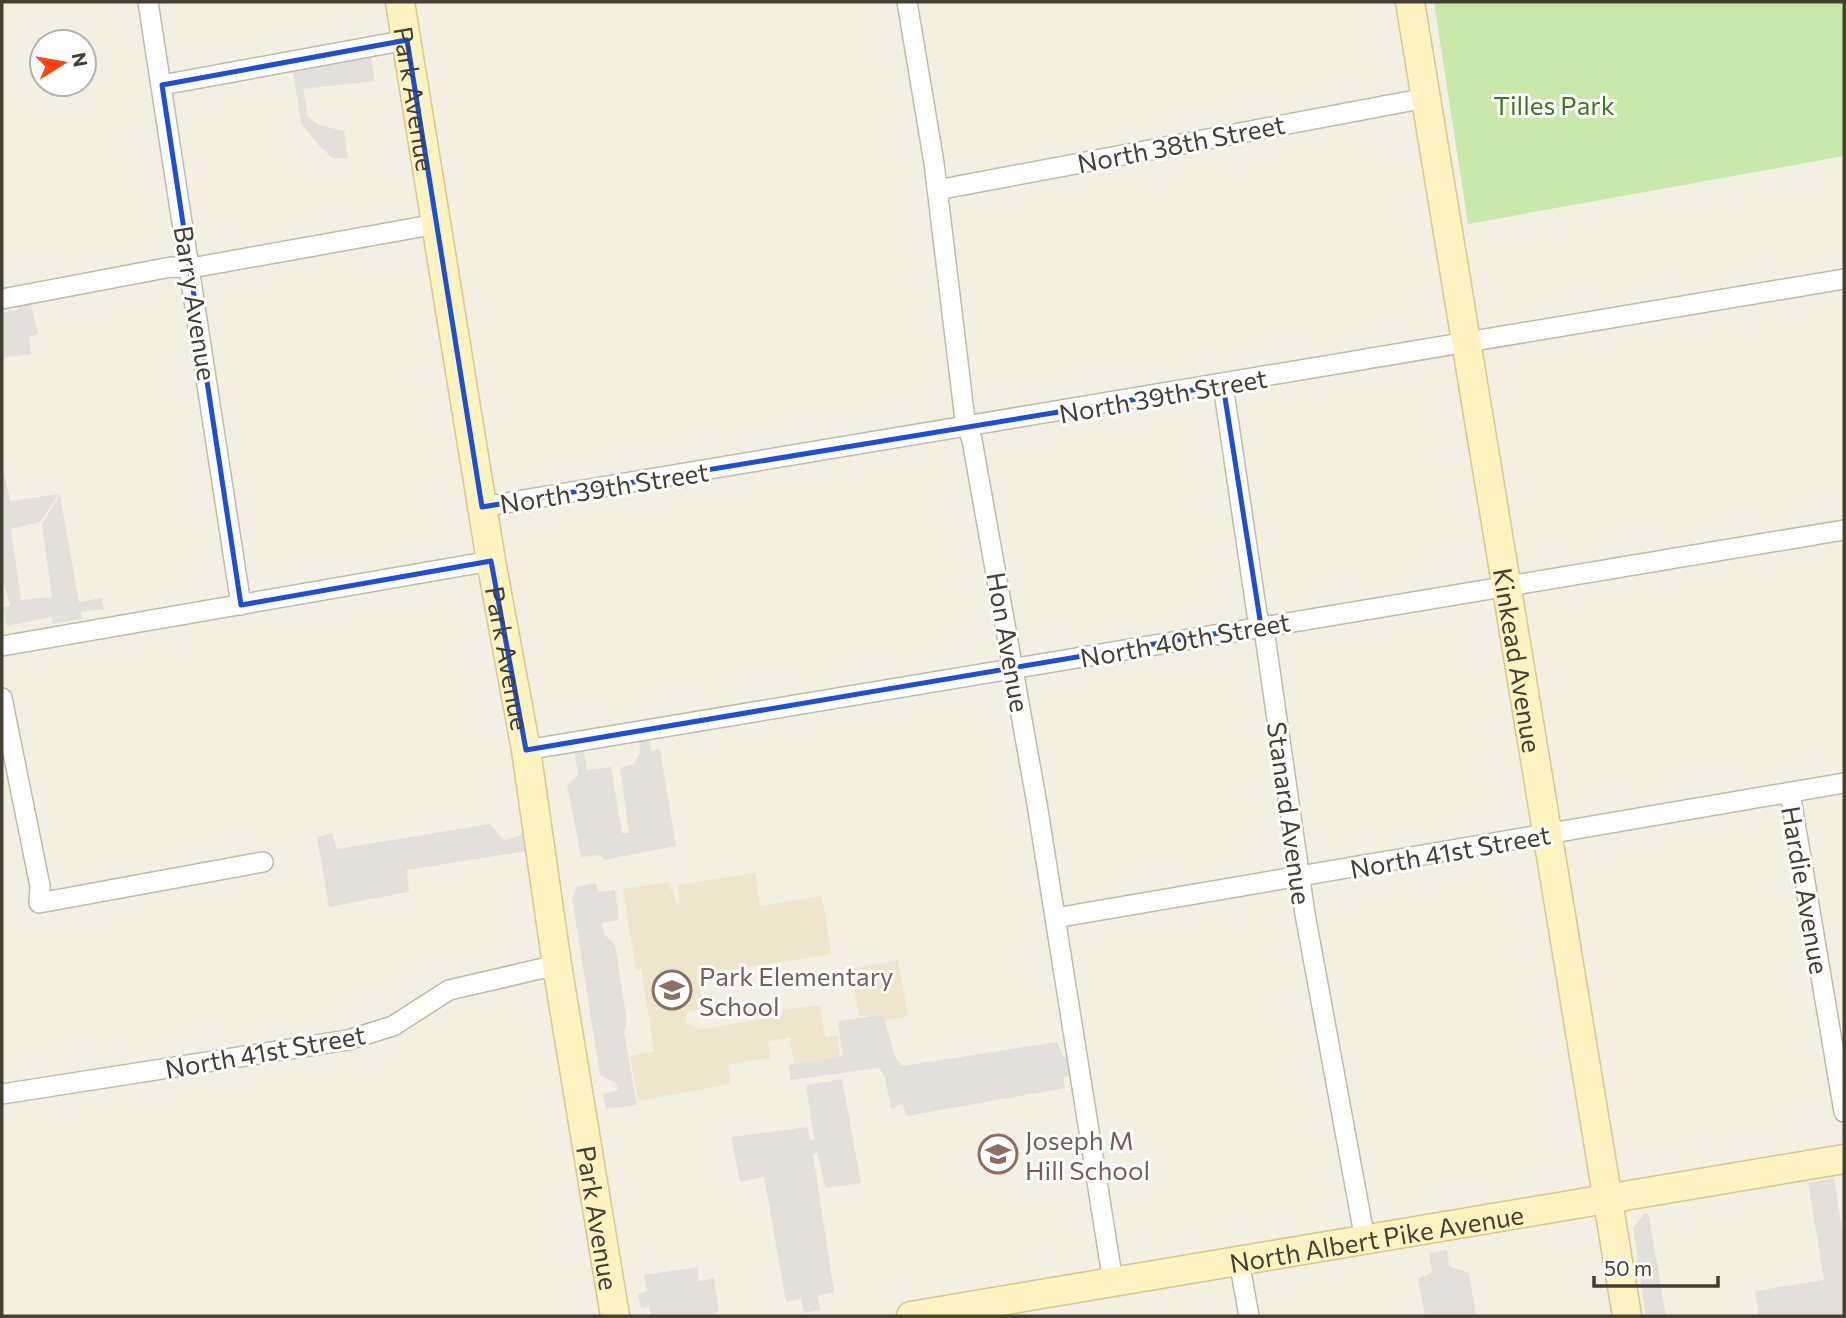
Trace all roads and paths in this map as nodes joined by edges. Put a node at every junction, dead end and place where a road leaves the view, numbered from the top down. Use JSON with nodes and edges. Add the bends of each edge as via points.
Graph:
{"nodes":[{"id":1,"x":148,"y":2,"type":"edge"},
{"id":2,"x":400,"y":2,"type":"edge"},
{"id":3,"x":907,"y":2,"type":"edge"},
{"id":4,"x":1410,"y":2,"type":"edge"},
{"id":5,"x":407,"y":40,"type":"junction"},
{"id":6,"x":162,"y":85,"type":"junction"},
{"id":7,"x":1426,"y":98,"type":"junction"},
{"id":8,"x":937,"y":190,"type":"junction"},
{"id":9,"x":437,"y":224,"type":"junction"},
{"id":10,"x":191,"y":268,"type":"junction"},
{"id":11,"x":1844,"y":279,"type":"edge"},
{"id":12,"x":2,"y":299,"type":"edge"},
{"id":13,"x":1466,"y":342,"type":"junction"},
{"id":14,"x":1223,"y":385,"type":"junction"},
{"id":15,"x":968,"y":427,"type":"junction"},
{"id":16,"x":482,"y":507,"type":"junction"},
{"id":17,"x":1844,"y":530,"type":"edge"},
{"id":18,"x":491,"y":561,"type":"junction"},
{"id":19,"x":1507,"y":587,"type":"junction"},
{"id":20,"x":241,"y":605,"type":"junction"},
{"id":21,"x":1261,"y":626,"type":"junction"},
{"id":22,"x":2,"y":646,"type":"edge"},
{"id":23,"x":1014,"y":669,"type":"junction"},
{"id":24,"x":2,"y":698,"type":"edge"},
{"id":25,"x":526,"y":750,"type":"junction"},
{"id":26,"x":1844,"y":783,"type":"edge"},
{"id":27,"x":1790,"y":793,"type":"junction"},
{"id":28,"x":1547,"y":835,"type":"junction"},
{"id":29,"x":263,"y":862,"type":"dead end"},
{"id":30,"x":1300,"y":877,"type":"junction"},
{"id":31,"x":1055,"y":918,"type":"junction"},
{"id":32,"x":557,"y":965,"type":"junction"},
{"id":33,"x":2,"y":1094,"type":"edge"},
{"id":34,"x":1844,"y":1112,"type":"edge"},
{"id":35,"x":1844,"y":1159,"type":"edge"},
{"id":36,"x":1607,"y":1199,"type":"junction"},
{"id":37,"x":1365,"y":1240,"type":"junction"},
{"id":38,"x":1239,"y":1261,"type":"junction"},
{"id":39,"x":1113,"y":1282,"type":"junction"},
{"id":40,"x":615,"y":1316,"type":"edge"},
{"id":41,"x":911,"y":1316,"type":"edge"},
{"id":42,"x":1248,"y":1316,"type":"edge"},
{"id":43,"x":1628,"y":1316,"type":"edge"}],
"edges":[{"from":1,"to":6,"type":"street","name":"Barry Avenue"},
{"from":2,"to":5,"type":"street","name":"Park Avenue"},
{"from":3,"to":8,"type":"street","name":"Hon Avenue"},
{"from":4,"to":7,"type":"street","name":"Kinkead Avenue"},
{"from":5,"to":6,"type":"street"},
{"from":5,"to":9,"type":"street","name":"Park Avenue"},
{"from":6,"to":10,"type":"street","name":"Barry Avenue"},
{"from":7,"to":8,"type":"street","name":"North 38th Street"},
{"from":7,"to":13,"type":"street","name":"Kinkead Avenue"},
{"from":8,"to":15,"type":"street","name":"Hon Avenue"},
{"from":9,"to":10,"type":"street"},
{"from":9,"to":16,"type":"street","name":"Park Avenue"},
{"from":10,"to":12,"type":"street","via":[[171,267]]},
{"from":10,"to":20,"type":"street","name":"Barry Avenue"},
{"from":11,"to":13,"type":"street","name":"North 39th Street"},
{"from":13,"to":14,"type":"street","name":"North 39th Street"},
{"from":13,"to":19,"type":"street","name":"Kinkead Avenue"},
{"from":14,"to":15,"type":"street","name":"North 39th Street"},
{"from":14,"to":21,"type":"street","name":"Stanard Avenue"},
{"from":15,"to":16,"type":"street","name":"North 39th Street"},
{"from":15,"to":23,"type":"street","name":"Hon Avenue"},
{"from":16,"to":18,"type":"street","name":"Park Avenue"},
{"from":17,"to":19,"type":"street","name":"North 40th Street"},
{"from":18,"to":20,"type":"street"},
{"from":18,"to":25,"type":"street","name":"Park Avenue"},
{"from":19,"to":21,"type":"street","name":"North 40th Street"},
{"from":19,"to":28,"type":"street","name":"Kinkead Avenue"},
{"from":20,"to":22,"type":"street"},
{"from":21,"to":23,"type":"street","name":"North 40th Street"},
{"from":21,"to":30,"type":"street","name":"Stanard Avenue"},
{"from":23,"to":25,"type":"street","name":"North 40th Street"},
{"from":23,"to":31,"type":"street","name":"Hon Avenue"},
{"from":24,"to":29,"type":"street","via":[[40,886],[39,903]]},
{"from":25,"to":32,"type":"street","name":"Park Avenue"},
{"from":26,"to":27,"type":"street","name":"North 41st Street"},
{"from":27,"to":28,"type":"street","name":"North 41st Street"},
{"from":27,"to":34,"type":"street","name":"Hardie Avenue"},
{"from":28,"to":30,"type":"street","name":"North 41st Street"},
{"from":28,"to":36,"type":"street","name":"Kinkead Avenue"},
{"from":30,"to":31,"type":"street","name":"North 41st Street"},
{"from":30,"to":37,"type":"street","name":"Stanard Avenue"},
{"from":31,"to":39,"type":"street","name":"Hon Avenue"},
{"from":32,"to":33,"type":"street","name":"North 41st Street","via":[[449,990],[393,1026],[348,1040]]},
{"from":32,"to":40,"type":"street","name":"Park Avenue"},
{"from":35,"to":36,"type":"street","name":"North Albert Pike Avenue"},
{"from":36,"to":37,"type":"street","name":"North Albert Pike Avenue"},
{"from":36,"to":43,"type":"street","name":"Kinkead Avenue"},
{"from":37,"to":38,"type":"street","name":"North Albert Pike Avenue"},
{"from":38,"to":39,"type":"street","name":"North Albert Pike Avenue"},
{"from":38,"to":42,"type":"street"},
{"from":39,"to":41,"type":"street","name":"North Albert Pike Avenue"}]}
